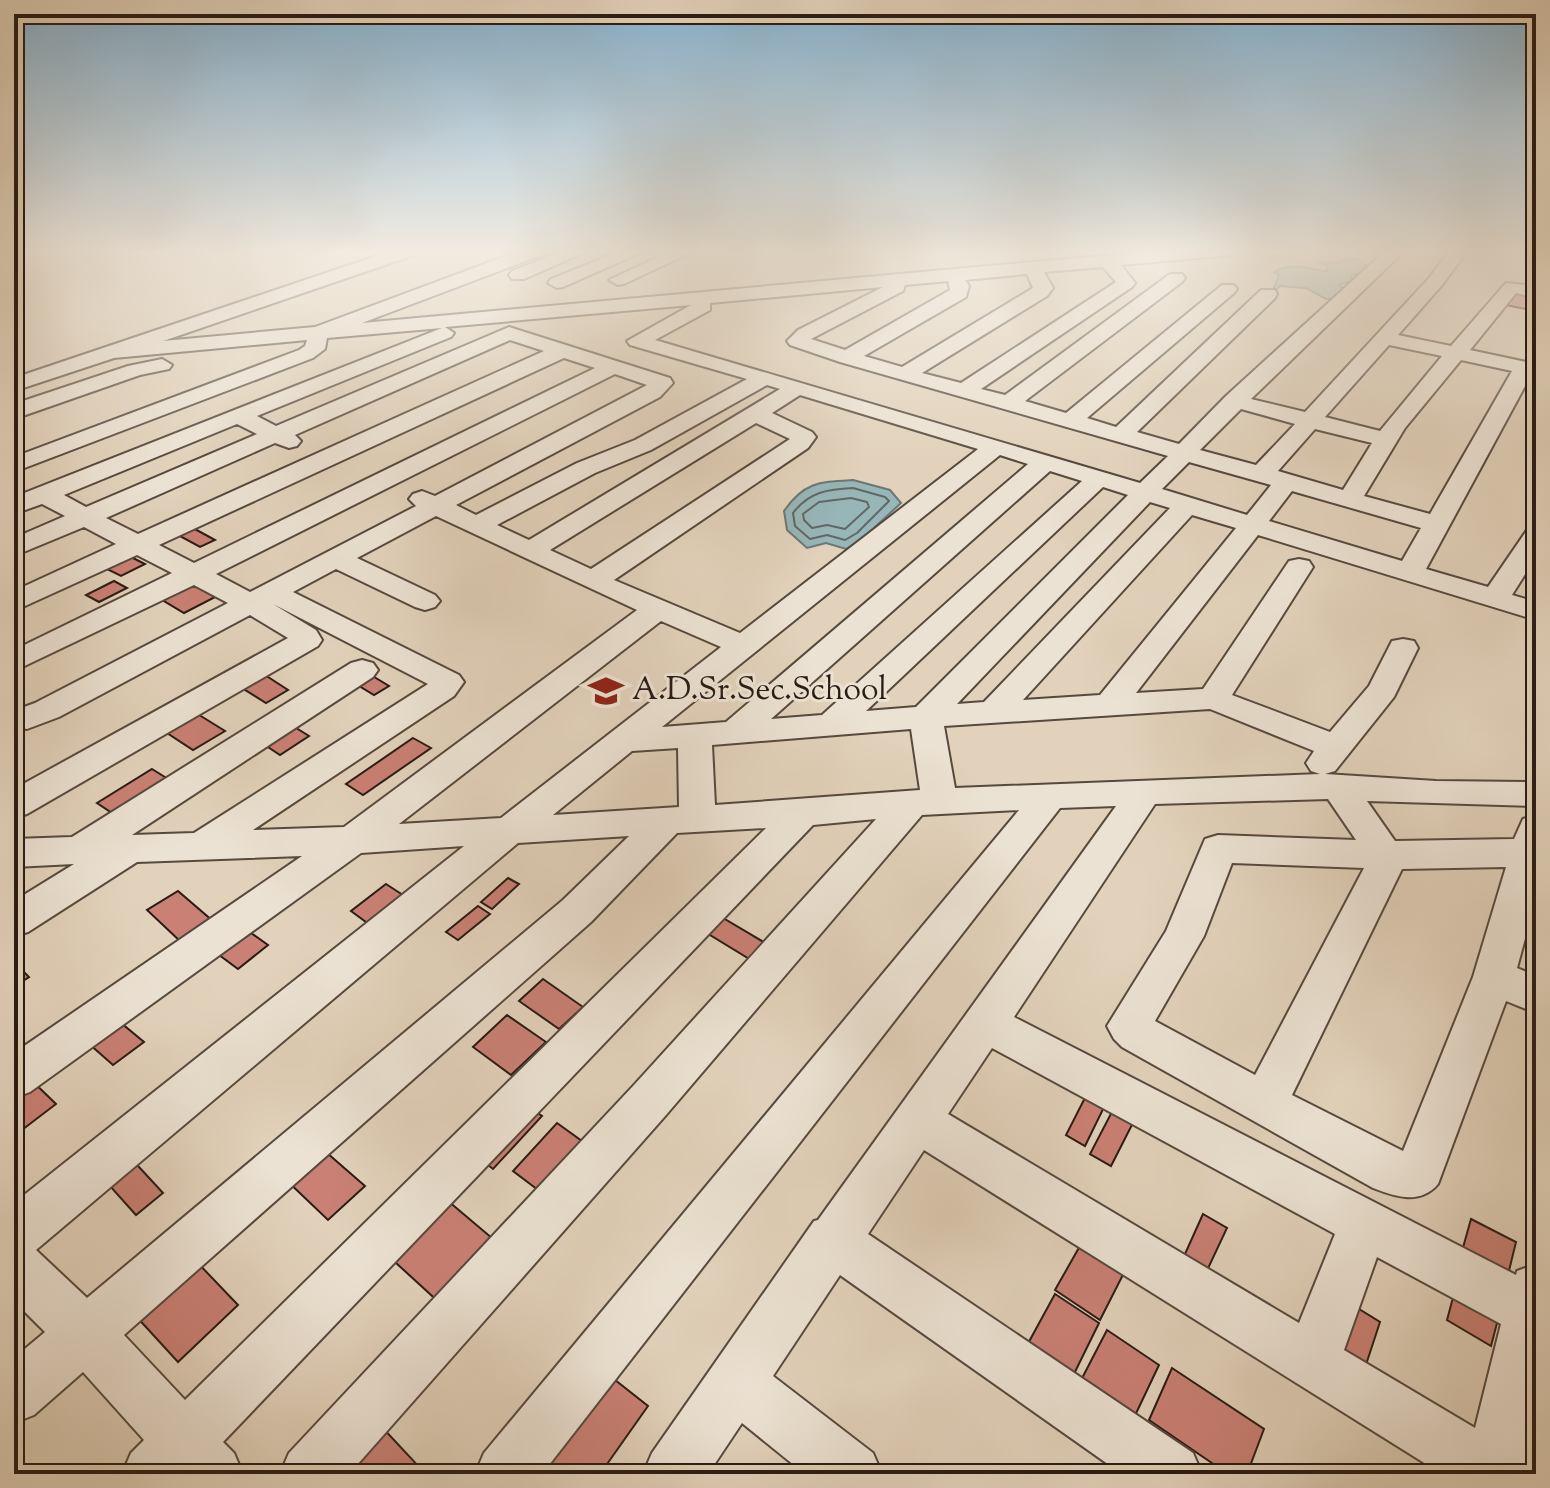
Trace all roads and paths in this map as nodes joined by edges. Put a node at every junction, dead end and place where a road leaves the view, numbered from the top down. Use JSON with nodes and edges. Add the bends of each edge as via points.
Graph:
{"nodes":[{"id":1,"x":206,"y":319,"type":"edge"},
{"id":2,"x":248,"y":319,"type":"edge"},
{"id":3,"x":354,"y":319,"type":"edge"},
{"id":4,"x":404,"y":319,"type":"edge"},
{"id":5,"x":473,"y":319,"type":"edge"},
{"id":6,"x":679,"y":319,"type":"edge"},
{"id":7,"x":835,"y":319,"type":"edge"},
{"id":8,"x":913,"y":319,"type":"edge"},
{"id":9,"x":990,"y":319,"type":"edge"},
{"id":10,"x":1071,"y":319,"type":"edge"},
{"id":11,"x":1121,"y":319,"type":"edge"},
{"id":12,"x":1192,"y":319,"type":"edge"},
{"id":13,"x":1241,"y":319,"type":"edge"},
{"id":14,"x":1322,"y":319,"type":"edge"},
{"id":15,"x":1400,"y":319,"type":"edge"},
{"id":16,"x":1485,"y":319,"type":"edge"},
{"id":17,"x":457,"y":321,"type":"junction"},
{"id":18,"x":385,"y":327,"type":"junction"},
{"id":19,"x":318,"y":333,"type":"junction"},
{"id":20,"x":270,"y":334,"type":"junction"},
{"id":21,"x":1384,"y":338,"type":"junction"},
{"id":22,"x":564,"y":350,"type":"junction"},
{"id":23,"x":110,"y":352,"type":"junction"},
{"id":24,"x":1456,"y":354,"type":"junction"},
{"id":25,"x":847,"y":358,"type":"junction"},
{"id":26,"x":615,"y":366,"type":"junction"},
{"id":27,"x":1531,"y":368,"type":"edge"},
{"id":28,"x":14,"y":371,"type":"edge"},
{"id":29,"x":896,"y":371,"type":"junction"},
{"id":30,"x":37,"y":377,"type":"junction"},
{"id":31,"x":765,"y":378,"type":"junction"},
{"id":32,"x":932,"y":381,"type":"junction"},
{"id":33,"x":14,"y":385,"type":"edge"},
{"id":34,"x":798,"y":387,"type":"junction"},
{"id":35,"x":965,"y":390,"type":"junction"},
{"id":36,"x":908,"y":398,"type":"junction"},
{"id":37,"x":843,"y":400,"type":"junction"},
{"id":38,"x":1234,"y":401,"type":"junction"},
{"id":39,"x":1010,"y":402,"type":"junction"},
{"id":40,"x":14,"y":412,"type":"edge"},
{"id":41,"x":754,"y":413,"type":"junction"},
{"id":42,"x":886,"y":414,"type":"junction"},
{"id":43,"x":236,"y":415,"type":"junction"},
{"id":44,"x":1071,"y":420,"type":"junction"},
{"id":45,"x":1311,"y":420,"type":"junction"},
{"id":46,"x":1121,"y":435,"type":"junction"},
{"id":47,"x":278,"y":436,"type":"junction"},
{"id":48,"x":1386,"y":440,"type":"junction"},
{"id":49,"x":14,"y":444,"type":"edge"},
{"id":50,"x":994,"y":448,"type":"junction"},
{"id":51,"x":1184,"y":451,"type":"junction"},
{"id":52,"x":330,"y":459,"type":"junction"},
{"id":53,"x":1044,"y":463,"type":"junction"},
{"id":54,"x":14,"y":465,"type":"edge"},
{"id":55,"x":1275,"y":477,"type":"junction"},
{"id":56,"x":1098,"y":479,"type":"junction"},
{"id":57,"x":377,"y":482,"type":"junction"},
{"id":58,"x":1154,"y":483,"type":"junction"},
{"id":59,"x":44,"y":494,"type":"junction"},
{"id":60,"x":1350,"y":498,"type":"junction"},
{"id":61,"x":439,"y":505,"type":"junction"},
{"id":62,"x":1187,"y":505,"type":"junction"},
{"id":63,"x":14,"y":506,"type":"edge"},
{"id":64,"x":85,"y":518,"type":"junction"},
{"id":65,"x":1253,"y":524,"type":"junction"},
{"id":66,"x":1437,"y":524,"type":"junction"},
{"id":67,"x":476,"y":525,"type":"junction"},
{"id":68,"x":1535,"y":541,"type":"edge"},
{"id":69,"x":133,"y":545,"type":"junction"},
{"id":70,"x":14,"y":548,"type":"edge"},
{"id":71,"x":530,"y":551,"type":"junction"},
{"id":72,"x":335,"y":558,"type":"junction"},
{"id":73,"x":1299,"y":567,"type":"dead end"},
{"id":74,"x":1410,"y":572,"type":"junction"},
{"id":75,"x":193,"y":574,"type":"junction"},
{"id":76,"x":593,"y":581,"type":"junction"},
{"id":77,"x":259,"y":597,"type":"junction"},
{"id":78,"x":1495,"y":599,"type":"junction"},
{"id":79,"x":425,"y":601,"type":"dead end"},
{"id":80,"x":14,"y":602,"type":"edge"},
{"id":81,"x":658,"y":609,"type":"junction"},
{"id":82,"x":1536,"y":611,"type":"edge"},
{"id":83,"x":745,"y":646,"type":"junction"},
{"id":84,"x":1403,"y":648,"type":"dead end"},
{"id":85,"x":14,"y":662,"type":"edge"},
{"id":86,"x":362,"y":670,"type":"dead end"},
{"id":87,"x":1213,"y":699,"type":"junction"},
{"id":88,"x":1108,"y":707,"type":"junction"},
{"id":89,"x":993,"y":712,"type":"junction"},
{"id":90,"x":14,"y":716,"type":"edge"},
{"id":91,"x":926,"y":717,"type":"junction"},
{"id":92,"x":829,"y":727,"type":"junction"},
{"id":93,"x":734,"y":733,"type":"junction"},
{"id":94,"x":695,"y":736,"type":"junction"},
{"id":95,"x":624,"y":741,"type":"junction"},
{"id":96,"x":1335,"y":746,"type":"junction"},
{"id":97,"x":1322,"y":786,"type":"junction"},
{"id":98,"x":1143,"y":794,"type":"junction"},
{"id":99,"x":1536,"y":794,"type":"edge"},
{"id":100,"x":1048,"y":799,"type":"junction"},
{"id":101,"x":926,"y":802,"type":"junction"},
{"id":102,"x":14,"y":805,"type":"edge"},
{"id":103,"x":803,"y":813,"type":"junction"},
{"id":104,"x":682,"y":820,"type":"junction"},
{"id":105,"x":511,"y":829,"type":"junction"},
{"id":106,"x":352,"y":840,"type":"junction"},
{"id":107,"x":1532,"y":841,"type":"edge"},
{"id":108,"x":200,"y":847,"type":"junction"},
{"id":109,"x":128,"y":850,"type":"junction"},
{"id":110,"x":78,"y":851,"type":"junction"},
{"id":111,"x":14,"y":853,"type":"edge"},
{"id":112,"x":1385,"y":855,"type":"junction"},
{"id":113,"x":14,"y":921,"type":"edge"},
{"id":114,"x":1494,"y":977,"type":"junction"},
{"id":115,"x":1536,"y":995,"type":"edge"},
{"id":116,"x":987,"y":1024,"type":"junction"},
{"id":117,"x":14,"y":1078,"type":"edge"},
{"id":118,"x":1265,"y":1102,"type":"junction"},
{"id":119,"x":916,"y":1120,"type":"junction"},
{"id":120,"x":1365,"y":1222,"type":"junction"},
{"id":121,"x":14,"y":1235,"type":"edge"},
{"id":122,"x":832,"y":1239,"type":"junction"},
{"id":123,"x":14,"y":1265,"type":"edge"},
{"id":124,"x":1534,"y":1305,"type":"edge"},
{"id":125,"x":85,"y":1333,"type":"junction"},
{"id":126,"x":1312,"y":1361,"type":"junction"},
{"id":127,"x":735,"y":1382,"type":"junction"},
{"id":128,"x":14,"y":1395,"type":"edge"},
{"id":129,"x":183,"y":1464,"type":"edge"},
{"id":130,"x":1493,"y":1473,"type":"edge"},
{"id":131,"x":310,"y":1474,"type":"edge"},
{"id":132,"x":505,"y":1474,"type":"edge"},
{"id":133,"x":673,"y":1474,"type":"edge"},
{"id":134,"x":852,"y":1474,"type":"edge"},
{"id":135,"x":1172,"y":1474,"type":"edge"}],
"edges":[{"from":1,"to":23,"type":"street"},
{"from":2,"to":20,"type":"street"},
{"from":3,"to":19,"type":"street"},
{"from":4,"to":18,"type":"street"},
{"from":5,"to":17,"type":"street"},
{"from":6,"to":31,"type":"street","via":[[637,341]]},
{"from":7,"to":25,"type":"street","via":[[797,341]]},
{"from":8,"to":25,"type":"street"},
{"from":9,"to":29,"type":"street"},
{"from":10,"to":35,"type":"street"},
{"from":11,"to":39,"type":"street"},
{"from":12,"to":44,"type":"street"},
{"from":13,"to":46,"type":"street"},
{"from":14,"to":38,"type":"street"},
{"from":15,"to":21,"type":"street"},
{"from":16,"to":24,"type":"street"},
{"from":17,"to":18,"type":"street"},
{"from":17,"to":43,"type":"street","via":[[444,333]]},
{"from":18,"to":19,"type":"street"},
{"from":19,"to":20,"type":"street"},
{"from":19,"to":54,"type":"street","via":[[315,349],[306,354]]},
{"from":20,"to":23,"type":"street"},
{"from":20,"to":40,"type":"street","via":[[145,367]]},
{"from":20,"to":49,"type":"street"},
{"from":21,"to":24,"type":"street"},
{"from":21,"to":45,"type":"street"},
{"from":22,"to":26,"type":"street"},
{"from":22,"to":47,"type":"street","via":[[509,333]]},
{"from":22,"to":52,"type":"street"},
{"from":23,"to":30,"type":"street"},
{"from":24,"to":27,"type":"street"},
{"from":24,"to":48,"type":"street"},
{"from":25,"to":29,"type":"street"},
{"from":26,"to":57,"type":"street"},
{"from":26,"to":61,"type":"street","via":[[662,383]]},
{"from":27,"to":66,"type":"street"},
{"from":28,"to":30,"type":"street"},
{"from":29,"to":32,"type":"street"},
{"from":29,"to":37,"type":"street"},
{"from":30,"to":33,"type":"street"},
{"from":31,"to":34,"type":"street"},
{"from":31,"to":67,"type":"street","via":[[643,445]]},
{"from":32,"to":35,"type":"street"},
{"from":32,"to":36,"type":"street"},
{"from":34,"to":37,"type":"street"},
{"from":34,"to":41,"type":"street"},
{"from":35,"to":39,"type":"street"},
{"from":36,"to":42,"type":"street"},
{"from":36,"to":58,"type":"street"},
{"from":37,"to":42,"type":"street"},
{"from":38,"to":45,"type":"street"},
{"from":38,"to":51,"type":"street"},
{"from":39,"to":44,"type":"street"},
{"from":41,"to":71,"type":"street"},
{"from":41,"to":76,"type":"street","via":[[804,437]]},
{"from":42,"to":50,"type":"street"},
{"from":43,"to":47,"type":"street"},
{"from":43,"to":59,"type":"street"},
{"from":44,"to":46,"type":"street"},
{"from":45,"to":48,"type":"street"},
{"from":45,"to":55,"type":"street"},
{"from":46,"to":51,"type":"street"},
{"from":47,"to":52,"type":"street"},
{"from":47,"to":64,"type":"street"},
{"from":48,"to":60,"type":"street"},
{"from":50,"to":53,"type":"street"},
{"from":50,"to":83,"type":"street"},
{"from":51,"to":55,"type":"street"},
{"from":51,"to":58,"type":"street"},
{"from":52,"to":57,"type":"street"},
{"from":52,"to":69,"type":"street"},
{"from":53,"to":56,"type":"street"},
{"from":53,"to":93,"type":"street"},
{"from":55,"to":60,"type":"street"},
{"from":55,"to":65,"type":"street"},
{"from":56,"to":58,"type":"street"},
{"from":56,"to":92,"type":"street"},
{"from":57,"to":61,"type":"street"},
{"from":57,"to":75,"type":"street"},
{"from":58,"to":62,"type":"street"},
{"from":58,"to":91,"type":"street"},
{"from":59,"to":63,"type":"street"},
{"from":59,"to":64,"type":"street"},
{"from":60,"to":66,"type":"street"},
{"from":61,"to":67,"type":"street"},
{"from":61,"to":72,"type":"street"},
{"from":62,"to":65,"type":"street"},
{"from":62,"to":89,"type":"street"},
{"from":64,"to":69,"type":"street"},
{"from":64,"to":70,"type":"street"},
{"from":65,"to":74,"type":"street"},
{"from":65,"to":88,"type":"street"},
{"from":66,"to":74,"type":"street"},
{"from":67,"to":71,"type":"street"},
{"from":68,"to":78,"type":"street"},
{"from":69,"to":75,"type":"street"},
{"from":69,"to":80,"type":"street"},
{"from":71,"to":76,"type":"street"},
{"from":72,"to":77,"type":"street"},
{"from":72,"to":79,"type":"street"},
{"from":73,"to":87,"type":"street"},
{"from":74,"to":78,"type":"street"},
{"from":75,"to":77,"type":"street"},
{"from":75,"to":85,"type":"street"},
{"from":76,"to":81,"type":"street"},
{"from":77,"to":90,"type":"street","via":[[47,710],[27,718]]},
{"from":77,"to":102,"type":"street","via":[[307,640]]},
{"from":77,"to":108,"type":"street","via":[[448,682]]},
{"from":78,"to":82,"type":"street"},
{"from":81,"to":83,"type":"street"},
{"from":81,"to":106,"type":"street"},
{"from":83,"to":95,"type":"street"},
{"from":84,"to":96,"type":"street","via":[[1383,690]]},
{"from":86,"to":110,"type":"street"},
{"from":87,"to":88,"type":"street"},
{"from":87,"to":96,"type":"street"},
{"from":88,"to":89,"type":"street"},
{"from":89,"to":91,"type":"street"},
{"from":91,"to":92,"type":"street"},
{"from":91,"to":101,"type":"street"},
{"from":92,"to":93,"type":"street"},
{"from":93,"to":94,"type":"street"},
{"from":94,"to":95,"type":"street"},
{"from":94,"to":104,"type":"street"},
{"from":95,"to":105,"type":"street"},
{"from":96,"to":97,"type":"street"},
{"from":97,"to":98,"type":"street"},
{"from":97,"to":99,"type":"street"},
{"from":97,"to":112,"type":"street"},
{"from":98,"to":100,"type":"street"},
{"from":98,"to":116,"type":"street"},
{"from":100,"to":101,"type":"street"},
{"from":100,"to":132,"type":"street"},
{"from":101,"to":103,"type":"street"},
{"from":101,"to":131,"type":"street"},
{"from":103,"to":104,"type":"street"},
{"from":103,"to":129,"type":"street"},
{"from":104,"to":105,"type":"street"},
{"from":104,"to":125,"type":"street"},
{"from":105,"to":106,"type":"street"},
{"from":105,"to":121,"type":"street"},
{"from":106,"to":108,"type":"street"},
{"from":106,"to":117,"type":"street"},
{"from":107,"to":112,"type":"street"},
{"from":107,"to":114,"type":"street"},
{"from":108,"to":109,"type":"street"},
{"from":109,"to":110,"type":"street"},
{"from":109,"to":113,"type":"street"},
{"from":110,"to":111,"type":"street"},
{"from":112,"to":118,"type":"street","via":[[1384,867]]},
{"from":112,"to":118,"type":"street","via":[[1218,849],[1184,936],[1129,1022],[1131,1030]]},
{"from":114,"to":115,"type":"street"},
{"from":114,"to":118,"type":"street","via":[[1414,1176],[1390,1172]]},
{"from":116,"to":119,"type":"street"},
{"from":116,"to":120,"type":"street"},
{"from":119,"to":122,"type":"street"},
{"from":119,"to":126,"type":"street"},
{"from":120,"to":124,"type":"street"},
{"from":120,"to":126,"type":"street"},
{"from":122,"to":127,"type":"street"},
{"from":122,"to":135,"type":"street"},
{"from":123,"to":125,"type":"street"},
{"from":124,"to":130,"type":"street"},
{"from":125,"to":128,"type":"street"},
{"from":125,"to":129,"type":"street"},
{"from":126,"to":130,"type":"street"},
{"from":127,"to":133,"type":"street"},
{"from":127,"to":134,"type":"street"}]}
